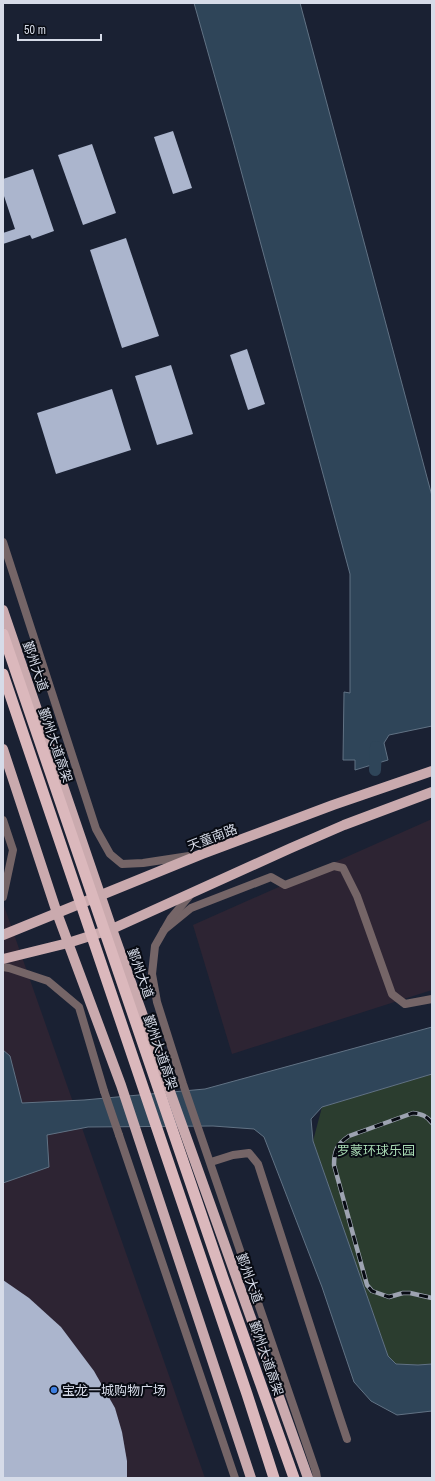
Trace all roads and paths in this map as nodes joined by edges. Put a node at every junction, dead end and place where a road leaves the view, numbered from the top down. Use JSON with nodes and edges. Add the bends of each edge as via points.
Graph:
{"nodes":[{"id":1,"x":3,"y":542,"type":"edge"},
{"id":2,"x":3,"y":610,"type":"edge"},
{"id":3,"x":3,"y":634,"type":"edge"},
{"id":4,"x":3,"y":674,"type":"edge"},
{"id":5,"x":3,"y":749,"type":"edge"},
{"id":6,"x":430,"y":771,"type":"edge"},
{"id":7,"x":432,"y":792,"type":"edge"},
{"id":8,"x":3,"y":820,"type":"edge"},
{"id":9,"x":202,"y":854,"type":"junction"},
{"id":10,"x":213,"y":884,"type":"junction"},
{"id":11,"x":101,"y":896,"type":"junction"},
{"id":12,"x":3,"y":897,"type":"edge"},
{"id":13,"x":57,"y":913,"type":"junction"},
{"id":14,"x":112,"y":929,"type":"junction"},
{"id":15,"x":164,"y":931,"type":"junction"},
{"id":16,"x":3,"y":935,"type":"edge"},
{"id":17,"x":68,"y":942,"type":"junction"},
{"id":18,"x":3,"y":959,"type":"edge"},
{"id":19,"x":3,"y":967,"type":"edge"},
{"id":20,"x":432,"y":999,"type":"edge"},
{"id":21,"x":210,"y":1162,"type":"junction"},
{"id":22,"x":347,"y":1439,"type":"dead end"},
{"id":23,"x":235,"y":1478,"type":"edge"},
{"id":24,"x":251,"y":1478,"type":"edge"},
{"id":25,"x":274,"y":1478,"type":"edge"},
{"id":26,"x":294,"y":1478,"type":"edge"},
{"id":27,"x":308,"y":1478,"type":"edge"},
{"id":28,"x":317,"y":1478,"type":"edge"}],
"edges":[{"from":1,"to":9,"type":"street","name":"鄞州大道","via":[[96,830],[110,854],[122,864],[143,864]]},
{"from":2,"to":11,"type":"main road","name":"鄞州大道"},
{"from":3,"to":26,"type":"highway","name":"鄞州大道高架","bridge":true},
{"from":4,"to":25,"type":"highway","name":"鄞州大道高架","bridge":true},
{"from":5,"to":13,"type":"main road"},
{"from":6,"to":9,"type":"main road","name":"天童南路"},
{"from":7,"to":10,"type":"main road","via":[[331,831]]},
{"from":8,"to":12,"type":"street","via":[[13,850]]},
{"from":9,"to":11,"type":"main road","name":"天童南路"},
{"from":10,"to":14,"type":"main road"},
{"from":10,"to":15,"type":"street","via":[[191,894],[171,918]]},
{"from":11,"to":13,"type":"main road","name":"天童南路"},
{"from":11,"to":14,"type":"main road","name":"鄞州大道"},
{"from":13,"to":16,"type":"main road","name":"天童南路"},
{"from":13,"to":17,"type":"main road"},
{"from":14,"to":17,"type":"main road"},
{"from":14,"to":27,"type":"main road","name":"鄞州大道"},
{"from":15,"to":20,"type":"street","via":[[191,908],[271,877],[284,885],[334,866],[343,868],[358,896],[392,994],[405,1004]]},
{"from":15,"to":21,"type":"street","via":[[155,946],[152,974],[157,1002]]},
{"from":17,"to":18,"type":"main road"},
{"from":17,"to":24,"type":"main road","via":[[120,1085]]},
{"from":19,"to":23,"type":"street","via":[[48,981],[79,1007],[104,1091]]},
{"from":21,"to":22,"type":"street","via":[[233,1154],[250,1153],[258,1164]]},
{"from":21,"to":28,"type":"street"}]}
